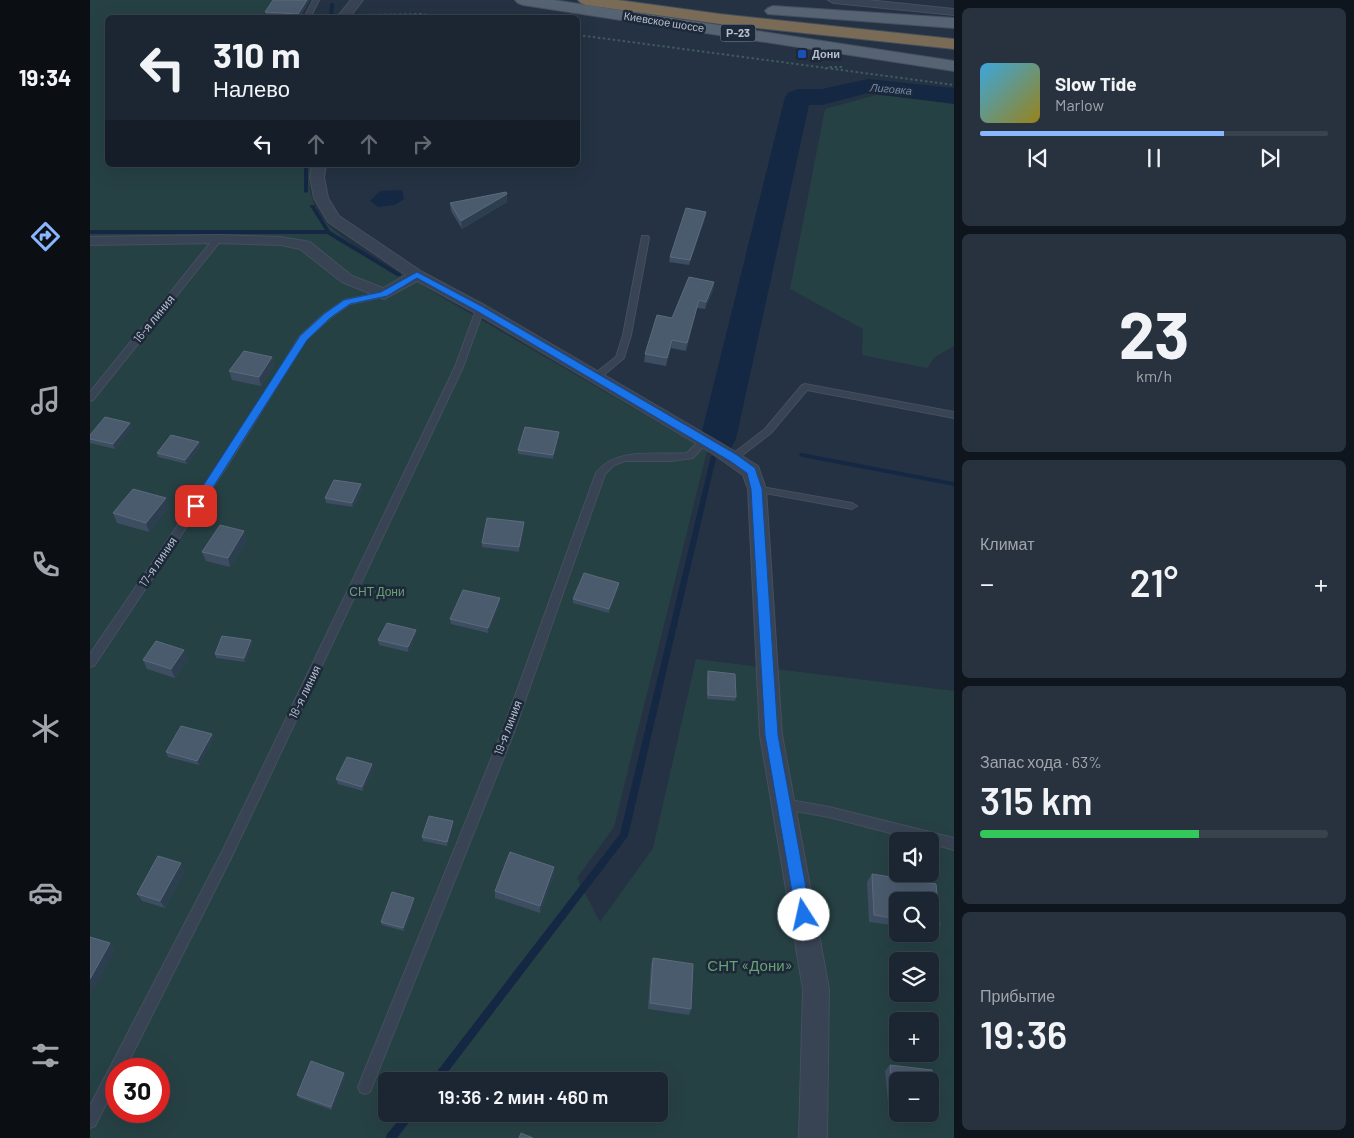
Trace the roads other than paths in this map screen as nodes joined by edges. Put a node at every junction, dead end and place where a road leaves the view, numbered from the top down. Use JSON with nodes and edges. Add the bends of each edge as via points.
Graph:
{"nodes":[{"id":1,"x":316,"y":0,"type":"edge"},
{"id":2,"x":346,"y":0,"type":"edge"},
{"id":3,"x":357,"y":0,"type":"edge"},
{"id":4,"x":523,"y":0,"type":"edge"},
{"id":5,"x":586,"y":0,"type":"edge"},
{"id":6,"x":683,"y":0,"type":"edge"},
{"id":7,"x":834,"y":0,"type":"edge"},
{"id":8,"x":773,"y":11,"type":"junction"},
{"id":9,"x":954,"y":12,"type":"edge"},
{"id":10,"x":308,"y":15,"type":"edge"},
{"id":11,"x":343,"y":15,"type":"edge"},
{"id":12,"x":345,"y":15,"type":"edge"},
{"id":13,"x":954,"y":23,"type":"edge"},
{"id":14,"x":954,"y":30,"type":"edge"},
{"id":15,"x":954,"y":44,"type":"edge"},
{"id":16,"x":954,"y":66,"type":"edge"},
{"id":17,"x":319,"y":167,"type":"edge"},
{"id":18,"x":645,"y":238,"type":"dead end"},
{"id":19,"x":218,"y":239,"type":"junction"},
{"id":20,"x":90,"y":241,"type":"edge"},
{"id":21,"x":417,"y":275,"type":"junction"},
{"id":22,"x":384,"y":294,"type":"junction"},
{"id":23,"x":480,"y":309,"type":"junction"},
{"id":24,"x":596,"y":377,"type":"junction"},
{"id":25,"x":90,"y":398,"type":"edge"},
{"id":26,"x":954,"y":415,"type":"edge"},
{"id":27,"x":704,"y":441,"type":"junction"},
{"id":28,"x":733,"y":458,"type":"junction"},
{"id":29,"x":757,"y":489,"type":"junction"},
{"id":30,"x":852,"y":506,"type":"dead end"},
{"id":31,"x":90,"y":663,"type":"edge"},
{"id":32,"x":784,"y":804,"type":"junction"},
{"id":33,"x":954,"y":844,"type":"edge"},
{"id":34,"x":123,"y":1058,"type":"edge"},
{"id":35,"x":366,"y":1087,"type":"dead end"},
{"id":36,"x":105,"y":1092,"type":"edge"},
{"id":37,"x":90,"y":1121,"type":"edge"},
{"id":38,"x":813,"y":1138,"type":"edge"}],
"edges":[{"from":1,"to":10,"type":"lane"},
{"from":2,"to":11,"type":"street"},
{"from":3,"to":12,"type":"street"},
{"from":4,"to":16,"type":"main road","name":"Киевское шоссе","number":"Р-23"},
{"from":5,"to":15,"type":"highway","number":"Р-23","via":[[720,19]]},
{"from":6,"to":8,"type":"highway","name":"Киевское шоссе","number":"Р-23"},
{"from":7,"to":9,"type":"street"},
{"from":8,"to":13,"type":"main road","name":"Киевское шоссе","number":"Р-23"},
{"from":8,"to":14,"type":"highway","number":"Р-23"},
{"from":17,"to":21,"type":"street","via":[[321,198],[333,219]]},
{"from":18,"to":24,"type":"lane","via":[[628,334],[620,358]]},
{"from":19,"to":20,"type":"street"},
{"from":19,"to":22,"type":"street","via":[[305,245],[347,279]]},
{"from":19,"to":25,"type":"lane","name":"16-я линия"},
{"from":21,"to":22,"type":"street"},
{"from":21,"to":23,"type":"street"},
{"from":22,"to":31,"type":"lane","name":"17-я линия","via":[[347,302],[303,338],[228,458]]},
{"from":23,"to":24,"type":"street"},
{"from":23,"to":34,"type":"lane","name":"18-я линия","via":[[459,367],[244,818]]},
{"from":24,"to":27,"type":"street"},
{"from":26,"to":28,"type":"lane","via":[[805,388],[768,431]]},
{"from":27,"to":28,"type":"street"},
{"from":27,"to":35,"type":"lane","name":"19-я линия","via":[[690,456],[624,458],[611,463],[601,473],[508,732]]},
{"from":28,"to":29,"type":"street","via":[[751,471]]},
{"from":29,"to":30,"type":"lane"},
{"from":29,"to":32,"type":"street","via":[[772,735]]},
{"from":32,"to":33,"type":"lane","via":[[829,812]]},
{"from":32,"to":38,"type":"street","via":[[816,989]]},
{"from":36,"to":37,"type":"lane","name":"18-я линия"}]}
